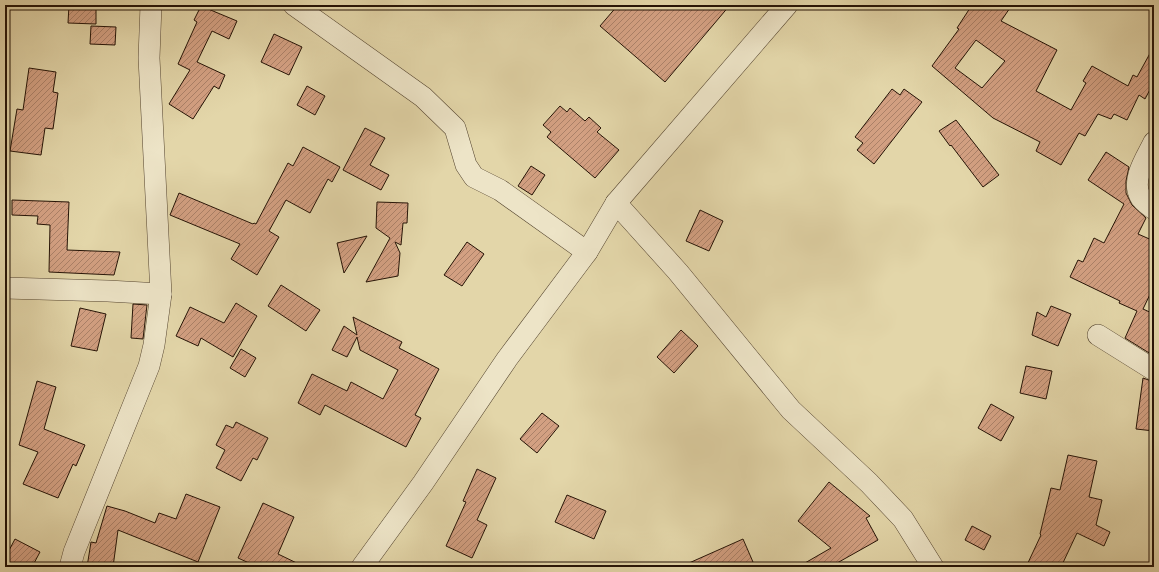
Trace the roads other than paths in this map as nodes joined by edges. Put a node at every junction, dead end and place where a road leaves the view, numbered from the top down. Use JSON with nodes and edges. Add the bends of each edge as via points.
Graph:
{"nodes":[{"id":1,"x":151,"y":5,"type":"edge"},
{"id":2,"x":294,"y":5,"type":"edge"},
{"id":3,"x":787,"y":5,"type":"edge"},
{"id":4,"x":1154,"y":142,"type":"edge"},
{"id":5,"x":616,"y":202,"type":"junction"},
{"id":6,"x":1154,"y":209,"type":"edge"},
{"id":7,"x":587,"y":252,"type":"junction"},
{"id":8,"x":5,"y":288,"type":"edge"},
{"id":9,"x":161,"y":294,"type":"junction"},
{"id":10,"x":1098,"y":336,"type":"dead end"},
{"id":11,"x":1154,"y":370,"type":"edge"},
{"id":12,"x":70,"y":567,"type":"edge"},
{"id":13,"x":362,"y":567,"type":"edge"},
{"id":14,"x":933,"y":567,"type":"edge"}],
"edges":[{"from":1,"to":9,"type":"street","via":[[149,58]]},
{"from":2,"to":7,"type":"street","via":[[424,97],[455,128],[466,165],[474,177],[500,190]]},
{"from":3,"to":5,"type":"street"},
{"from":4,"to":6,"type":"street","via":[[1138,173],[1140,196]]},
{"from":5,"to":7,"type":"street"},
{"from":5,"to":14,"type":"street","via":[[678,272],[791,410],[869,483],[903,519]]},
{"from":7,"to":13,"type":"street","via":[[507,359],[423,483]]},
{"from":8,"to":9,"type":"street"},
{"from":9,"to":12,"type":"street","via":[[149,366]]},
{"from":10,"to":11,"type":"street"}]}
